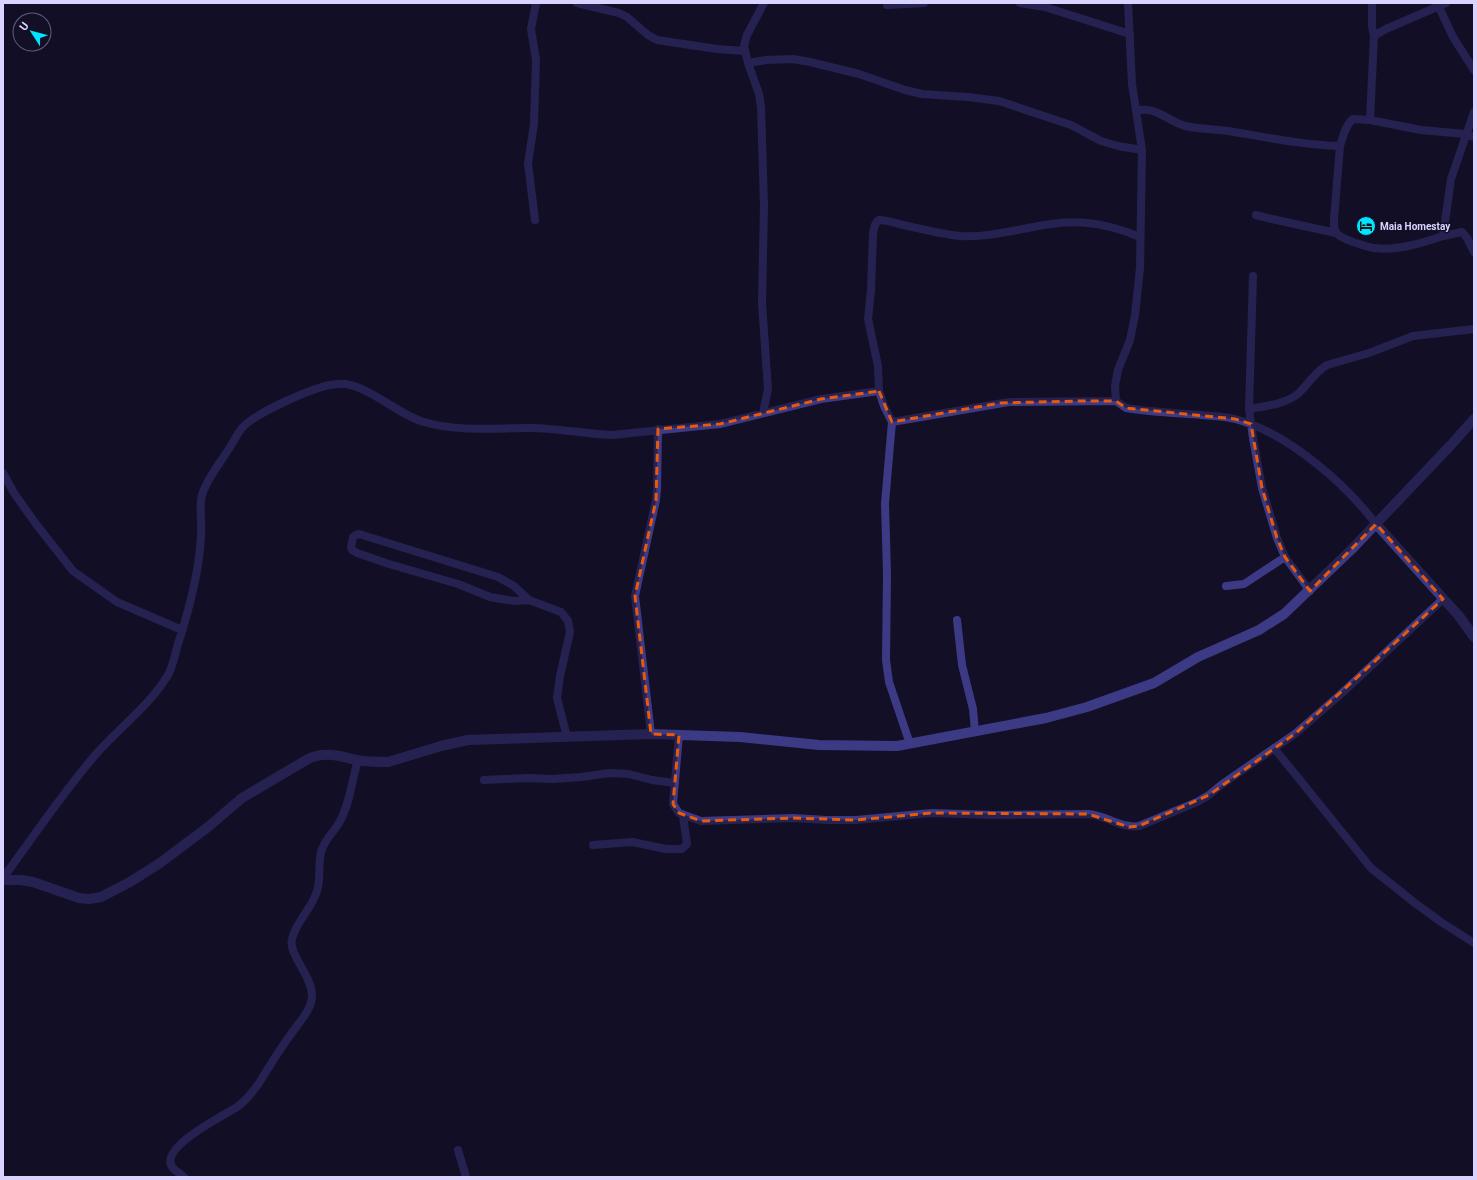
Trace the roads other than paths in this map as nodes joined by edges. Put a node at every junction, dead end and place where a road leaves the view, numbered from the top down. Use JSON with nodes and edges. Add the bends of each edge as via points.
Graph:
{"nodes":[{"id":1,"x":536,"y":3,"type":"edge"},
{"id":2,"x":577,"y":3,"type":"edge"},
{"id":3,"x":764,"y":3,"type":"edge"},
{"id":4,"x":924,"y":3,"type":"edge"},
{"id":5,"x":1020,"y":3,"type":"edge"},
{"id":6,"x":1128,"y":3,"type":"edge"},
{"id":7,"x":1372,"y":3,"type":"edge"},
{"id":8,"x":887,"y":5,"type":"dead end"},
{"id":9,"x":1443,"y":5,"type":"edge"},
{"id":10,"x":1130,"y":34,"type":"junction"},
{"id":11,"x":1374,"y":36,"type":"junction"},
{"id":12,"x":745,"y":51,"type":"junction"},
{"id":13,"x":748,"y":63,"type":"junction"},
{"id":14,"x":1474,"y":70,"type":"edge"},
{"id":15,"x":1137,"y":111,"type":"junction"},
{"id":16,"x":1474,"y":112,"type":"edge"},
{"id":17,"x":1370,"y":120,"type":"junction"},
{"id":18,"x":1465,"y":134,"type":"junction"},
{"id":19,"x":1474,"y":137,"type":"edge"},
{"id":20,"x":1340,"y":146,"type":"junction"},
{"id":21,"x":1142,"y":150,"type":"junction"},
{"id":22,"x":1256,"y":214,"type":"dead end"},
{"id":23,"x":535,"y":220,"type":"dead end"},
{"id":24,"x":1336,"y":233,"type":"junction"},
{"id":25,"x":1444,"y":236,"type":"junction"},
{"id":26,"x":1140,"y":237,"type":"junction"},
{"id":27,"x":1474,"y":252,"type":"edge"},
{"id":28,"x":1253,"y":276,"type":"dead end"},
{"id":29,"x":1474,"y":329,"type":"edge"},
{"id":30,"x":879,"y":391,"type":"junction"},
{"id":31,"x":1116,"y":401,"type":"junction"},
{"id":32,"x":1249,"y":409,"type":"junction"},
{"id":33,"x":763,"y":413,"type":"junction"},
{"id":34,"x":1474,"y":419,"type":"edge"},
{"id":35,"x":892,"y":422,"type":"junction"},
{"id":36,"x":1251,"y":424,"type":"junction"},
{"id":37,"x":658,"y":429,"type":"junction"},
{"id":38,"x":3,"y":473,"type":"edge"},
{"id":39,"x":1376,"y":524,"type":"junction"},
{"id":40,"x":1285,"y":557,"type":"junction"},
{"id":41,"x":1226,"y":586,"type":"dead end"},
{"id":42,"x":1310,"y":591,"type":"junction"},
{"id":43,"x":1444,"y":598,"type":"junction"},
{"id":44,"x":529,"y":600,"type":"junction"},
{"id":45,"x":957,"y":620,"type":"dead end"},
{"id":46,"x":182,"y":630,"type":"junction"},
{"id":47,"x":1474,"y":637,"type":"edge"},
{"id":48,"x":975,"y":732,"type":"junction"},
{"id":49,"x":651,"y":734,"type":"junction"},
{"id":50,"x":679,"y":735,"type":"junction"},
{"id":51,"x":568,"y":736,"type":"junction"},
{"id":52,"x":910,"y":744,"type":"junction"},
{"id":53,"x":1274,"y":748,"type":"junction"},
{"id":54,"x":358,"y":760,"type":"junction"},
{"id":55,"x":484,"y":780,"type":"dead end"},
{"id":56,"x":675,"y":783,"type":"junction"},
{"id":57,"x":683,"y":816,"type":"junction"},
{"id":58,"x":593,"y":845,"type":"dead end"},
{"id":59,"x":3,"y":879,"type":"edge"},
{"id":60,"x":1474,"y":943,"type":"edge"},
{"id":61,"x":458,"y":1150,"type":"dead end"},
{"id":62,"x":184,"y":1177,"type":"edge"},
{"id":63,"x":466,"y":1177,"type":"edge"}],
"edges":[{"from":1,"to":23,"type":"street","via":[[531,29],[536,53],[534,124],[528,163]]},
{"from":2,"to":12,"type":"street","via":[[619,12],[648,36],[657,40]]},
{"from":3,"to":12,"type":"street","via":[[747,35]]},
{"from":4,"to":8,"type":"street"},
{"from":5,"to":10,"type":"street","via":[[1045,7]]},
{"from":6,"to":10,"type":"street"},
{"from":7,"to":11,"type":"street"},
{"from":9,"to":11,"type":"street"},
{"from":9,"to":14,"type":"street","via":[[1453,38]]},
{"from":10,"to":15,"type":"street","via":[[1132,84]]},
{"from":11,"to":17,"type":"street"},
{"from":12,"to":13,"type":"street"},
{"from":13,"to":21,"type":"street","via":[[766,60],[810,62],[922,94],[999,100],[1071,125],[1101,141]]},
{"from":13,"to":33,"type":"street","via":[[761,107],[764,206],[762,303],[768,389]]},
{"from":15,"to":20,"type":"street","via":[[1147,109],[1177,124],[1192,128]]},
{"from":15,"to":21,"type":"street"},
{"from":16,"to":18,"type":"street"},
{"from":17,"to":18,"type":"street","via":[[1421,130]]},
{"from":17,"to":20,"type":"street","via":[[1357,118],[1350,121]]},
{"from":18,"to":19,"type":"street"},
{"from":18,"to":25,"type":"street","via":[[1451,180]]},
{"from":20,"to":24,"type":"street","via":[[1334,220]]},
{"from":21,"to":26,"type":"street"},
{"from":22,"to":24,"type":"street"},
{"from":24,"to":25,"type":"street","via":[[1374,248],[1399,247]]},
{"from":25,"to":27,"type":"street","via":[[1462,232]]},
{"from":26,"to":30,"type":"street","via":[[1105,225],[1075,222],[1049,224],[999,234],[960,236],[883,220],[877,221],[873,234],[868,319],[878,366]]},
{"from":26,"to":31,"type":"street","via":[[1135,315],[1130,340],[1118,370]]},
{"from":28,"to":32,"type":"street"},
{"from":29,"to":32,"type":"street","via":[[1413,336],[1369,353],[1334,362],[1321,368],[1290,399]]},
{"from":30,"to":33,"type":"street","via":[[822,399]]},
{"from":30,"to":35,"type":"street"},
{"from":31,"to":35,"type":"street","via":[[1009,402]]},
{"from":31,"to":36,"type":"street","via":[[1126,408],[1230,418]]},
{"from":32,"to":36,"type":"street"},
{"from":33,"to":37,"type":"street","via":[[720,424]]},
{"from":34,"to":39,"type":"street"},
{"from":35,"to":52,"type":"street","via":[[885,503],[886,660],[889,682]]},
{"from":36,"to":39,"type":"street","via":[[1306,455],[1336,480]]},
{"from":36,"to":40,"type":"street","via":[[1266,505]]},
{"from":37,"to":46,"type":"street","via":[[612,435],[531,428],[445,427],[409,416],[376,396],[341,383],[298,396],[258,415],[242,428],[211,477],[202,496],[198,565]]},
{"from":37,"to":49,"type":"street","via":[[656,500],[635,596]]},
{"from":38,"to":46,"type":"street","via":[[36,524],[73,571],[117,602]]},
{"from":39,"to":42,"type":"street"},
{"from":39,"to":43,"type":"street"},
{"from":40,"to":41,"type":"street","via":[[1244,584]]},
{"from":40,"to":42,"type":"street"},
{"from":42,"to":48,"type":"street","via":[[1284,614],[1259,630],[1198,657],[1147,686],[1046,718]]},
{"from":43,"to":47,"type":"street"},
{"from":43,"to":53,"type":"street","via":[[1318,715]]},
{"from":44,"to":44,"type":"street","via":[[514,601],[490,596],[388,564],[355,552],[351,543],[359,534],[473,568],[514,586]]},
{"from":44,"to":51,"type":"street","via":[[560,612],[568,621],[569,637],[557,693]]},
{"from":45,"to":48,"type":"street","via":[[962,665],[973,709]]},
{"from":46,"to":59,"type":"street","via":[[167,676],[151,697],[82,771]]},
{"from":48,"to":52,"type":"street"},
{"from":49,"to":50,"type":"street"},
{"from":49,"to":51,"type":"street"},
{"from":50,"to":52,"type":"street","via":[[740,737],[819,745],[879,747]]},
{"from":50,"to":56,"type":"street"},
{"from":51,"to":54,"type":"street","via":[[468,740],[388,762]]},
{"from":53,"to":57,"type":"street","via":[[1203,798],[1135,827],[1116,823],[1095,814],[932,813],[856,820],[793,818],[724,821],[701,821]]},
{"from":53,"to":60,"type":"street","via":[[1371,868],[1414,903]]},
{"from":54,"to":59,"type":"street","via":[[330,754],[319,754],[308,759],[242,798],[160,863],[101,897],[79,898],[33,882]]},
{"from":54,"to":62,"type":"street","via":[[341,821],[322,850],[317,891],[290,944],[309,981],[312,995],[309,1008],[246,1099],[178,1146],[172,1157],[172,1167]]},
{"from":55,"to":56,"type":"street","via":[[582,778],[609,773],[629,774]]},
{"from":56,"to":57,"type":"street","via":[[672,804]]},
{"from":57,"to":58,"type":"street","via":[[687,844],[682,849],[666,849],[632,842]]},
{"from":61,"to":63,"type":"street"}]}
